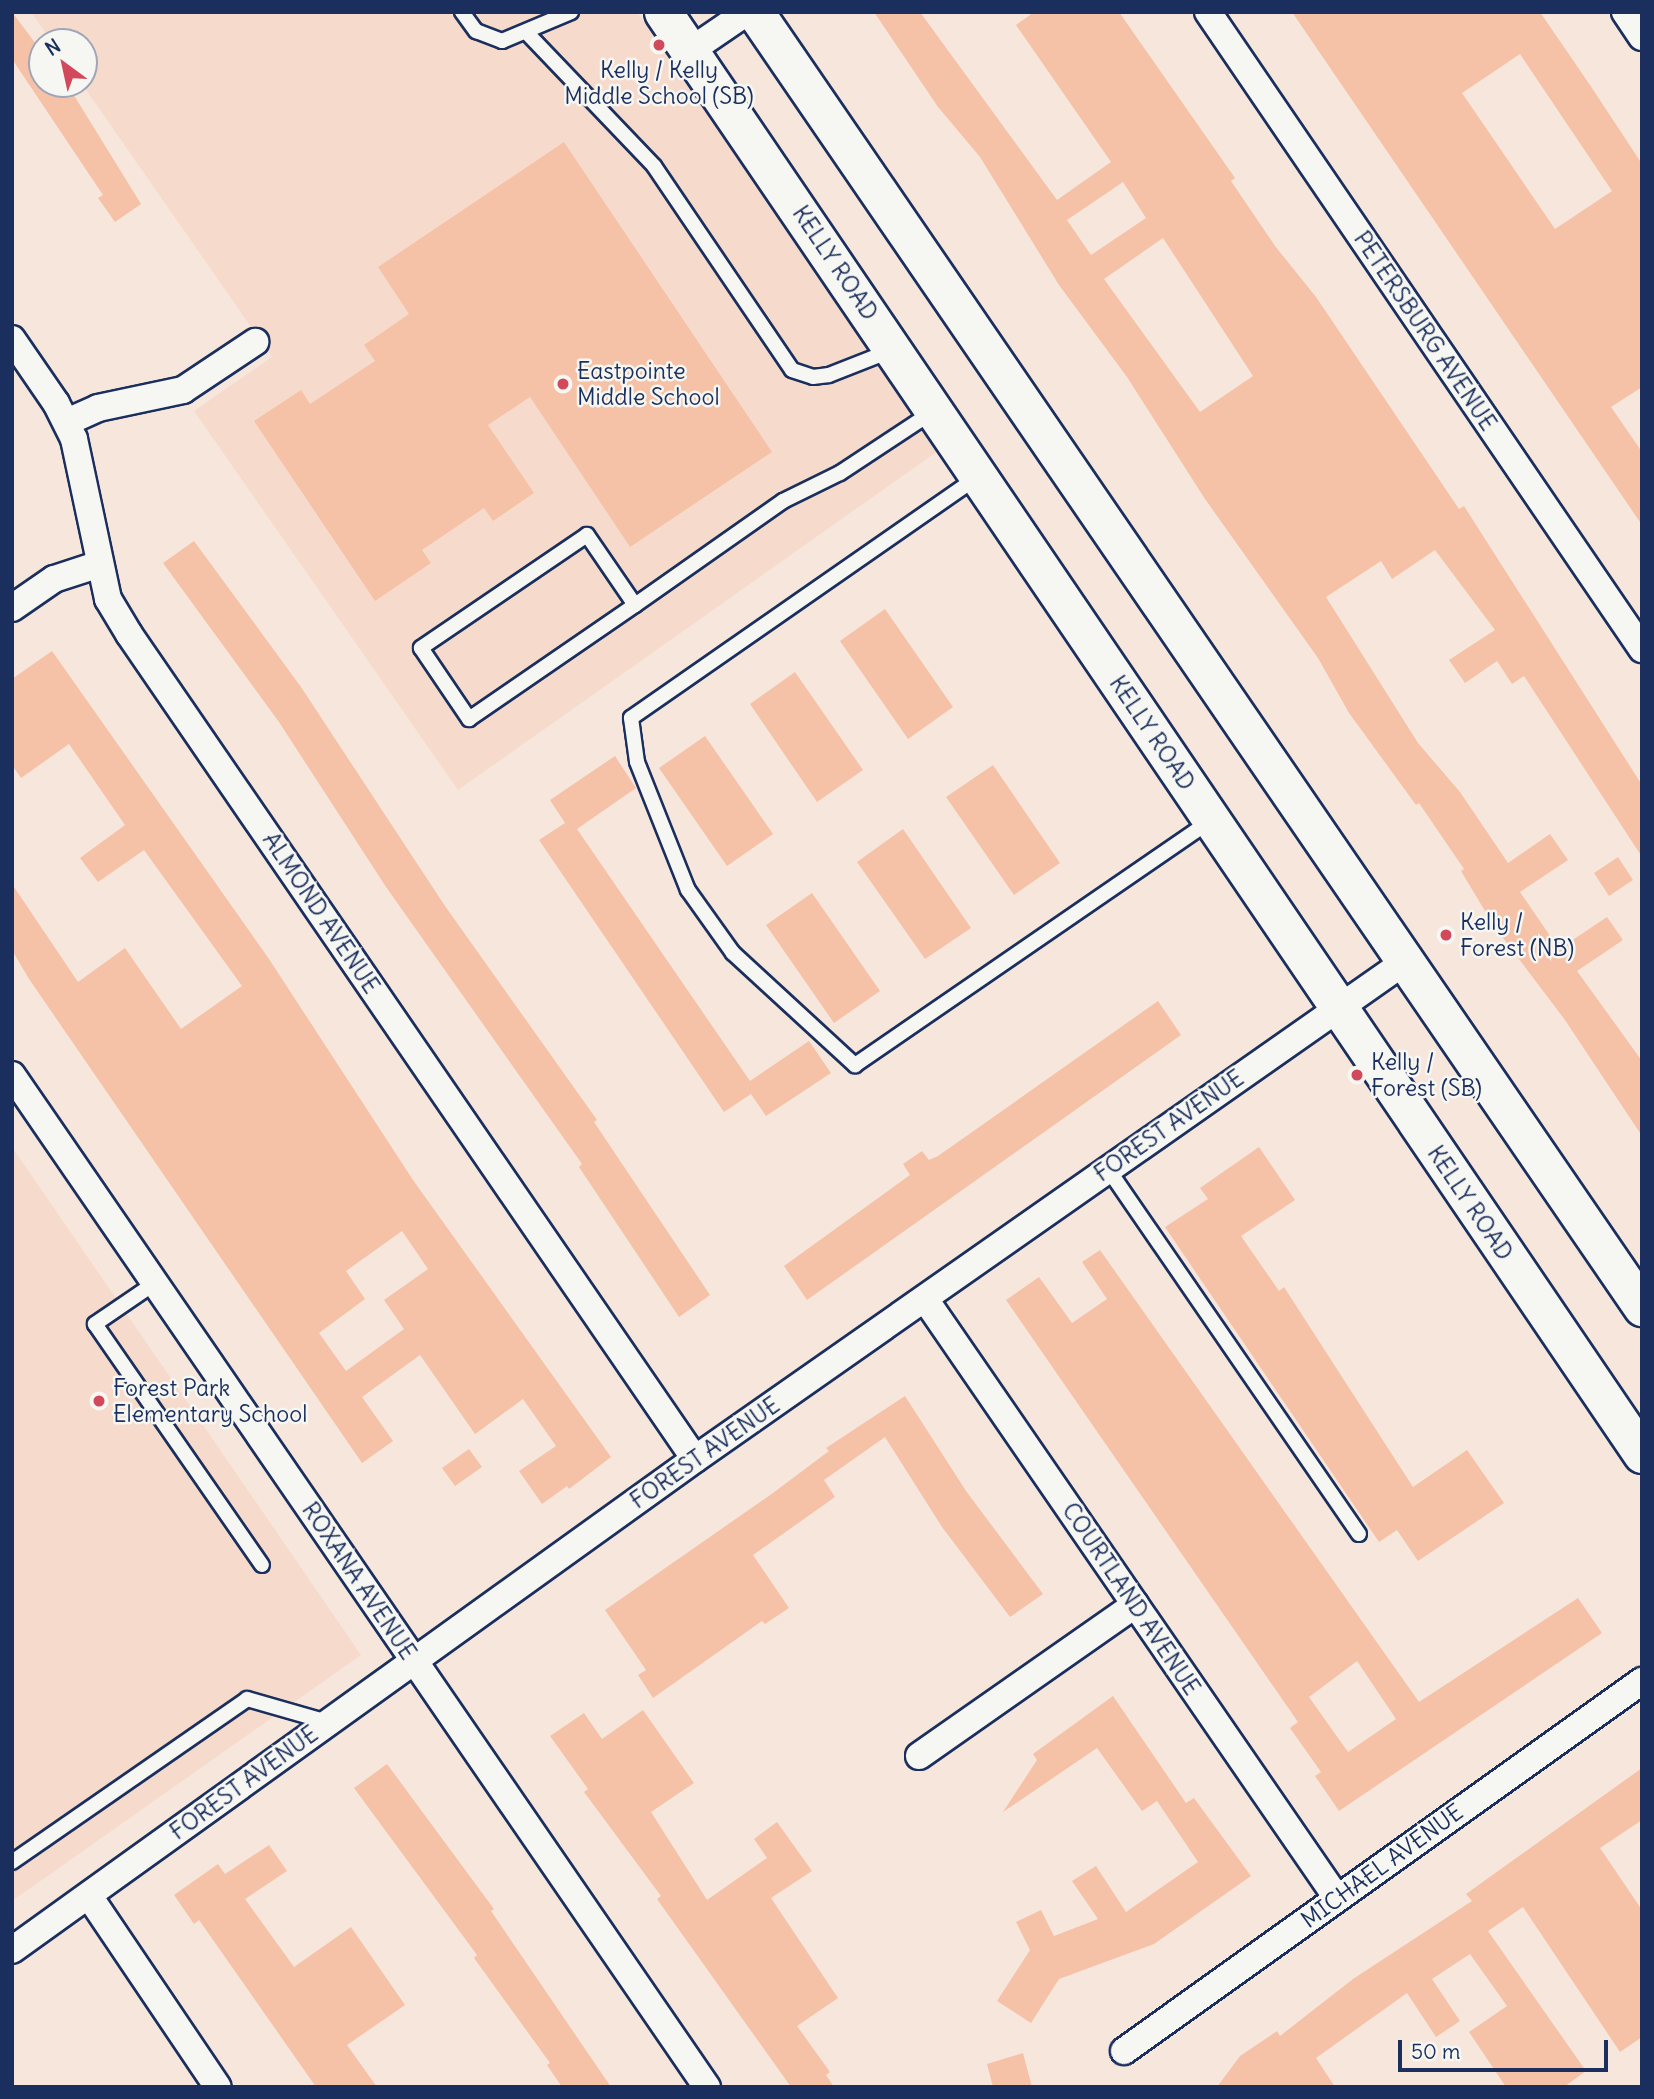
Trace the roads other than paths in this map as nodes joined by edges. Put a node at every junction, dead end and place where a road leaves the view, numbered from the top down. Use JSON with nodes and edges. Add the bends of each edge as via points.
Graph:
{"nodes":[{"id":1,"x":462,"y":12,"type":"edge"},
{"id":2,"x":571,"y":12,"type":"edge"},
{"id":3,"x":663,"y":12,"type":"edge"},
{"id":4,"x":747,"y":12,"type":"edge"},
{"id":5,"x":755,"y":12,"type":"edge"},
{"id":6,"x":1208,"y":12,"type":"edge"},
{"id":7,"x":1625,"y":12,"type":"edge"},
{"id":8,"x":527,"y":33,"type":"junction"},
{"id":9,"x":1642,"y":37,"type":"edge"},
{"id":10,"x":690,"y":51,"type":"junction"},
{"id":11,"x":12,"y":339,"type":"edge"},
{"id":12,"x":255,"y":342,"type":"dead end"},
{"id":13,"x":894,"y":350,"type":"junction"},
{"id":14,"x":936,"y":410,"type":"junction"},
{"id":15,"x":66,"y":422,"type":"junction"},
{"id":16,"x":980,"y":475,"type":"junction"},
{"id":17,"x":100,"y":564,"type":"junction"},
{"id":18,"x":635,"y":605,"type":"junction"},
{"id":19,"x":12,"y":608,"type":"edge"},
{"id":20,"x":1642,"y":649,"type":"edge"},
{"id":21,"x":1210,"y":821,"type":"junction"},
{"id":22,"x":1403,"y":963,"type":"junction"},
{"id":23,"x":1338,"y":1006,"type":"junction"},
{"id":24,"x":12,"y":1075,"type":"edge"},
{"id":25,"x":1108,"y":1169,"type":"junction"},
{"id":26,"x":155,"y":1283,"type":"junction"},
{"id":27,"x":1639,"y":1295,"type":"edge"},
{"id":28,"x":925,"y":1299,"type":"junction"},
{"id":29,"x":1642,"y":1454,"type":"edge"},
{"id":30,"x":695,"y":1459,"type":"junction"},
{"id":31,"x":1359,"y":1534,"type":"dead end"},
{"id":32,"x":262,"y":1565,"type":"dead end"},
{"id":33,"x":1135,"y":1605,"type":"junction"},
{"id":34,"x":413,"y":1660,"type":"junction"},
{"id":35,"x":1642,"y":1681,"type":"edge"},
{"id":36,"x":328,"y":1722,"type":"junction"},
{"id":37,"x":919,"y":1756,"type":"dead end"},
{"id":38,"x":12,"y":1862,"type":"edge"},
{"id":39,"x":89,"y":1896,"type":"junction"},
{"id":40,"x":1337,"y":1898,"type":"junction"},
{"id":41,"x":12,"y":1950,"type":"edge"},
{"id":42,"x":1124,"y":2052,"type":"dead end"},
{"id":43,"x":218,"y":2087,"type":"edge"},
{"id":44,"x":707,"y":2087,"type":"edge"}],
"edges":[{"from":1,"to":8,"type":"lane","via":[[476,32],[502,41]]},
{"from":2,"to":8,"type":"lane"},
{"from":3,"to":10,"type":"street","name":"KELLY ROAD"},
{"from":4,"to":10,"type":"street"},
{"from":5,"to":22,"type":"street"},
{"from":6,"to":20,"type":"street","name":"PETERSBURG AVENUE"},
{"from":7,"to":9,"type":"street"},
{"from":8,"to":13,"type":"lane","via":[[654,166],[792,370],[813,377],[830,375]]},
{"from":10,"to":13,"type":"street","name":"KELLY ROAD"},
{"from":11,"to":15,"type":"street","name":"ALMOND AVENUE"},
{"from":12,"to":15,"type":"street","via":[[183,390],[98,408]]},
{"from":13,"to":14,"type":"street","name":"KELLY ROAD"},
{"from":14,"to":16,"type":"street","name":"KELLY ROAD"},
{"from":14,"to":18,"type":"lane","via":[[841,473],[783,501]]},
{"from":15,"to":17,"type":"street","name":"ALMOND AVENUE"},
{"from":16,"to":21,"type":"street","name":"KELLY ROAD"},
{"from":16,"to":21,"type":"lane","via":[[631,718],[637,762],[688,890],[733,953],[855,1065]]},
{"from":17,"to":19,"type":"street","via":[[54,579]]},
{"from":17,"to":30,"type":"street","name":"ALMOND AVENUE","via":[[108,599],[129,634]]},
{"from":18,"to":18,"type":"lane","via":[[470,719],[421,648],[587,535]]},
{"from":21,"to":23,"type":"street","name":"KELLY ROAD"},
{"from":22,"to":23,"type":"street","name":"FOREST AVENUE"},
{"from":22,"to":27,"type":"street"},
{"from":23,"to":25,"type":"street","name":"FOREST AVENUE"},
{"from":23,"to":29,"type":"street","name":"KELLY ROAD"},
{"from":24,"to":26,"type":"street","name":"ROXANA AVENUE"},
{"from":25,"to":28,"type":"street","name":"FOREST AVENUE"},
{"from":25,"to":31,"type":"lane"},
{"from":26,"to":32,"type":"lane","via":[[95,1324]]},
{"from":26,"to":34,"type":"street","name":"ROXANA AVENUE"},
{"from":28,"to":30,"type":"street","name":"FOREST AVENUE"},
{"from":28,"to":33,"type":"street","name":"COURTLAND AVENUE"},
{"from":30,"to":34,"type":"street","name":"FOREST AVENUE"},
{"from":33,"to":37,"type":"street"},
{"from":33,"to":40,"type":"street","name":"COURTLAND AVENUE"},
{"from":34,"to":36,"type":"street","name":"FOREST AVENUE"},
{"from":34,"to":44,"type":"street","name":"ROXANA AVENUE"},
{"from":35,"to":40,"type":"street","name":"MICHAEL AVENUE"},
{"from":36,"to":38,"type":"lane","via":[[247,1699]]},
{"from":36,"to":39,"type":"street","name":"FOREST AVENUE"},
{"from":39,"to":41,"type":"street","name":"FOREST AVENUE"},
{"from":39,"to":43,"type":"street"},
{"from":40,"to":42,"type":"street","name":"MICHAEL AVENUE"}]}
